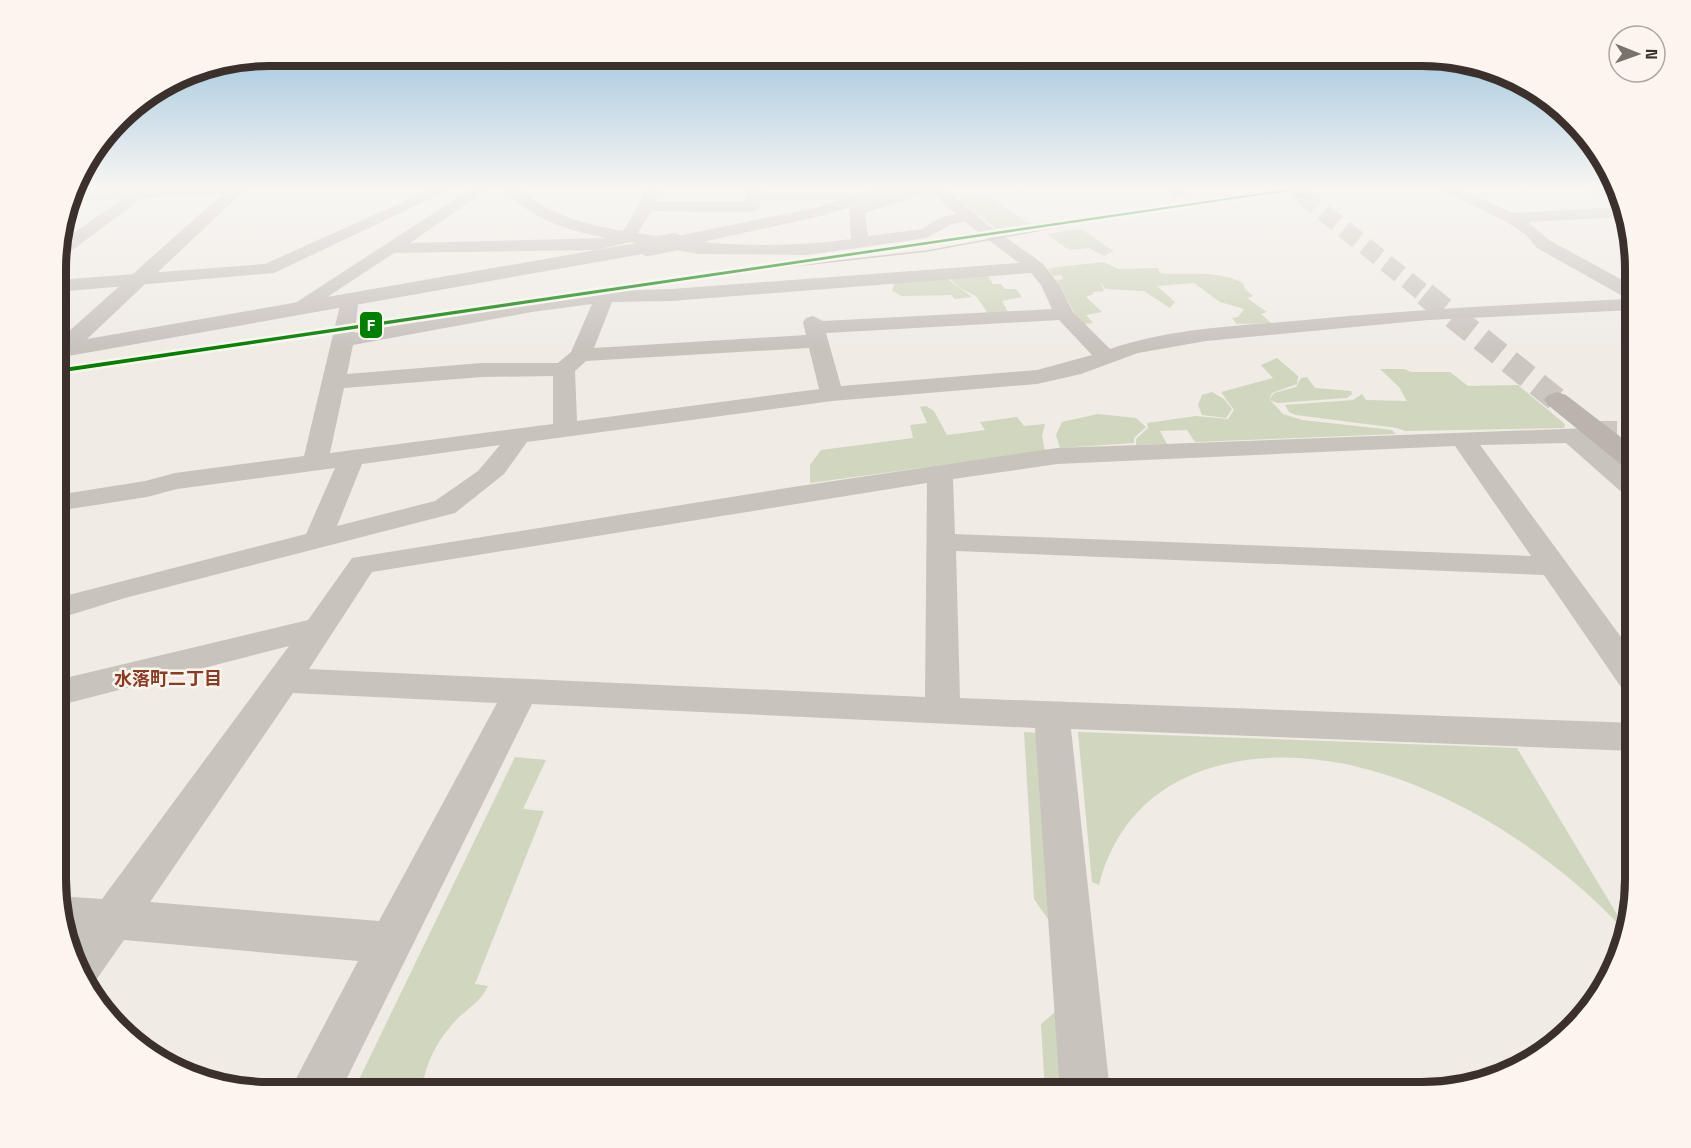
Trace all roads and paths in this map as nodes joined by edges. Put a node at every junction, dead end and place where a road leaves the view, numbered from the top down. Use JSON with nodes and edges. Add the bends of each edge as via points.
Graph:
{"nodes":[{"id":1,"x":181,"y":241,"type":"edge"},
{"id":2,"x":330,"y":241,"type":"edge"},
{"id":3,"x":404,"y":241,"type":"edge"},
{"id":4,"x":616,"y":241,"type":"edge"},
{"id":5,"x":644,"y":241,"type":"edge"},
{"id":6,"x":681,"y":241,"type":"edge"},
{"id":7,"x":870,"y":241,"type":"edge"},
{"id":8,"x":1001,"y":241,"type":"edge"},
{"id":9,"x":1540,"y":241,"type":"edge"},
{"id":10,"x":860,"y":242,"type":"joint"},
{"id":11,"x":393,"y":248,"type":"junction"},
{"id":12,"x":1036,"y":267,"type":"junction"},
{"id":13,"x":355,"y":269,"type":"junction"},
{"id":14,"x":141,"y":277,"type":"junction"},
{"id":15,"x":806,"y":284,"type":"junction"},
{"id":16,"x":66,"y":285,"type":"edge"},
{"id":17,"x":605,"y":297,"type":"junction"},
{"id":18,"x":1625,"y":299,"type":"edge"},
{"id":19,"x":1625,"y":304,"type":"edge"},
{"id":20,"x":296,"y":309,"type":"junction"},
{"id":21,"x":1064,"y":314,"type":"junction"},
{"id":22,"x":815,"y":334,"type":"junction"},
{"id":23,"x":344,"y":341,"type":"junction"},
{"id":24,"x":66,"y":345,"type":"edge"},
{"id":25,"x":66,"y":349,"type":"edge"},
{"id":26,"x":1105,"y":357,"type":"junction"},
{"id":27,"x":572,"y":362,"type":"junction"},
{"id":28,"x":334,"y":382,"type":"junction"},
{"id":29,"x":832,"y":394,"type":"junction"},
{"id":30,"x":1557,"y":400,"type":"tunnel mouth"},
{"id":31,"x":565,"y":428,"type":"junction"},
{"id":32,"x":518,"y":435,"type":"junction"},
{"id":33,"x":1462,"y":438,"type":"junction"},
{"id":34,"x":1625,"y":454,"type":"edge"},
{"id":35,"x":351,"y":459,"type":"junction"},
{"id":36,"x":315,"y":464,"type":"junction"},
{"id":37,"x":940,"y":475,"type":"junction"},
{"id":38,"x":1625,"y":480,"type":"edge"},
{"id":39,"x":66,"y":502,"type":"edge"},
{"id":40,"x":318,"y":538,"type":"junction"},
{"id":41,"x":941,"y":542,"type":"junction"},
{"id":42,"x":1553,"y":566,"type":"junction"},
{"id":43,"x":66,"y":606,"type":"edge"},
{"id":44,"x":319,"y":628,"type":"junction"},
{"id":45,"x":1625,"y":667,"type":"edge"},
{"id":46,"x":284,"y":680,"type":"junction"},
{"id":47,"x":66,"y":691,"type":"edge"},
{"id":48,"x":520,"y":691,"type":"junction"},
{"id":49,"x":943,"y":711,"type":"junction"},
{"id":50,"x":1052,"y":715,"type":"junction"},
{"id":51,"x":1625,"y":737,"type":"edge"},
{"id":52,"x":70,"y":916,"type":"edge"},
{"id":53,"x":114,"y":918,"type":"junction"},
{"id":54,"x":393,"y":944,"type":"junction"},
{"id":55,"x":83,"y":961,"type":"edge"},
{"id":56,"x":319,"y":1082,"type":"edge"},
{"id":57,"x":1084,"y":1082,"type":"edge"}],
"edges":[{"from":1,"to":14,"type":"street"},
{"from":2,"to":14,"type":"street","via":[[268,269]]},
{"from":3,"to":11,"type":"street"},
{"from":4,"to":11,"type":"street","via":[[596,245]]},
{"from":5,"to":10,"type":"street","via":[[699,249],[787,251]]},
{"from":6,"to":20,"type":"street","bridge":true},
{"from":7,"to":10,"type":"street"},
{"from":8,"to":12,"type":"street"},
{"from":9,"to":18,"type":"street"},
{"from":11,"to":13,"type":"street"},
{"from":12,"to":15,"type":"street"},
{"from":12,"to":21,"type":"street","via":[[1050,284]]},
{"from":13,"to":20,"type":"street"},
{"from":13,"to":23,"type":"street"},
{"from":14,"to":16,"type":"street"},
{"from":14,"to":24,"type":"street"},
{"from":15,"to":17,"type":"street"},
{"from":15,"to":22,"type":"street"},
{"from":17,"to":23,"type":"street","via":[[532,306]]},
{"from":17,"to":27,"type":"street"},
{"from":19,"to":26,"type":"street","via":[[1428,314],[1206,335]]},
{"from":20,"to":25,"type":"street"},
{"from":21,"to":22,"type":"street"},
{"from":21,"to":26,"type":"street"},
{"from":22,"to":27,"type":"street"},
{"from":22,"to":29,"type":"street"},
{"from":23,"to":28,"type":"street"},
{"from":26,"to":29,"type":"street","via":[[1053,374],[997,385]]},
{"from":27,"to":28,"type":"street"},
{"from":27,"to":31,"type":"street"},
{"from":28,"to":36,"type":"street"},
{"from":29,"to":31,"type":"street"},
{"from":30,"to":34,"type":"main road"},
{"from":31,"to":32,"type":"street"},
{"from":32,"to":35,"type":"street"},
{"from":32,"to":40,"type":"street","via":[[487,479],[445,507]]},
{"from":33,"to":37,"type":"street","via":[[1054,452]]},
{"from":33,"to":38,"type":"street","via":[[1580,435]]},
{"from":33,"to":42,"type":"street"},
{"from":35,"to":36,"type":"street"},
{"from":35,"to":40,"type":"street"},
{"from":36,"to":39,"type":"street","via":[[176,481]]},
{"from":37,"to":41,"type":"street"},
{"from":37,"to":44,"type":"street","via":[[770,498],[362,564]]},
{"from":40,"to":43,"type":"street"},
{"from":41,"to":42,"type":"street"},
{"from":41,"to":49,"type":"street"},
{"from":42,"to":45,"type":"street"},
{"from":44,"to":46,"type":"street"},
{"from":44,"to":47,"type":"street"},
{"from":46,"to":48,"type":"street"},
{"from":46,"to":53,"type":"street"},
{"from":48,"to":49,"type":"street"},
{"from":48,"to":54,"type":"street"},
{"from":49,"to":50,"type":"street"},
{"from":50,"to":51,"type":"street"},
{"from":50,"to":57,"type":"street"},
{"from":52,"to":53,"type":"street"},
{"from":53,"to":54,"type":"street"},
{"from":53,"to":55,"type":"street"},
{"from":54,"to":56,"type":"street"}]}
